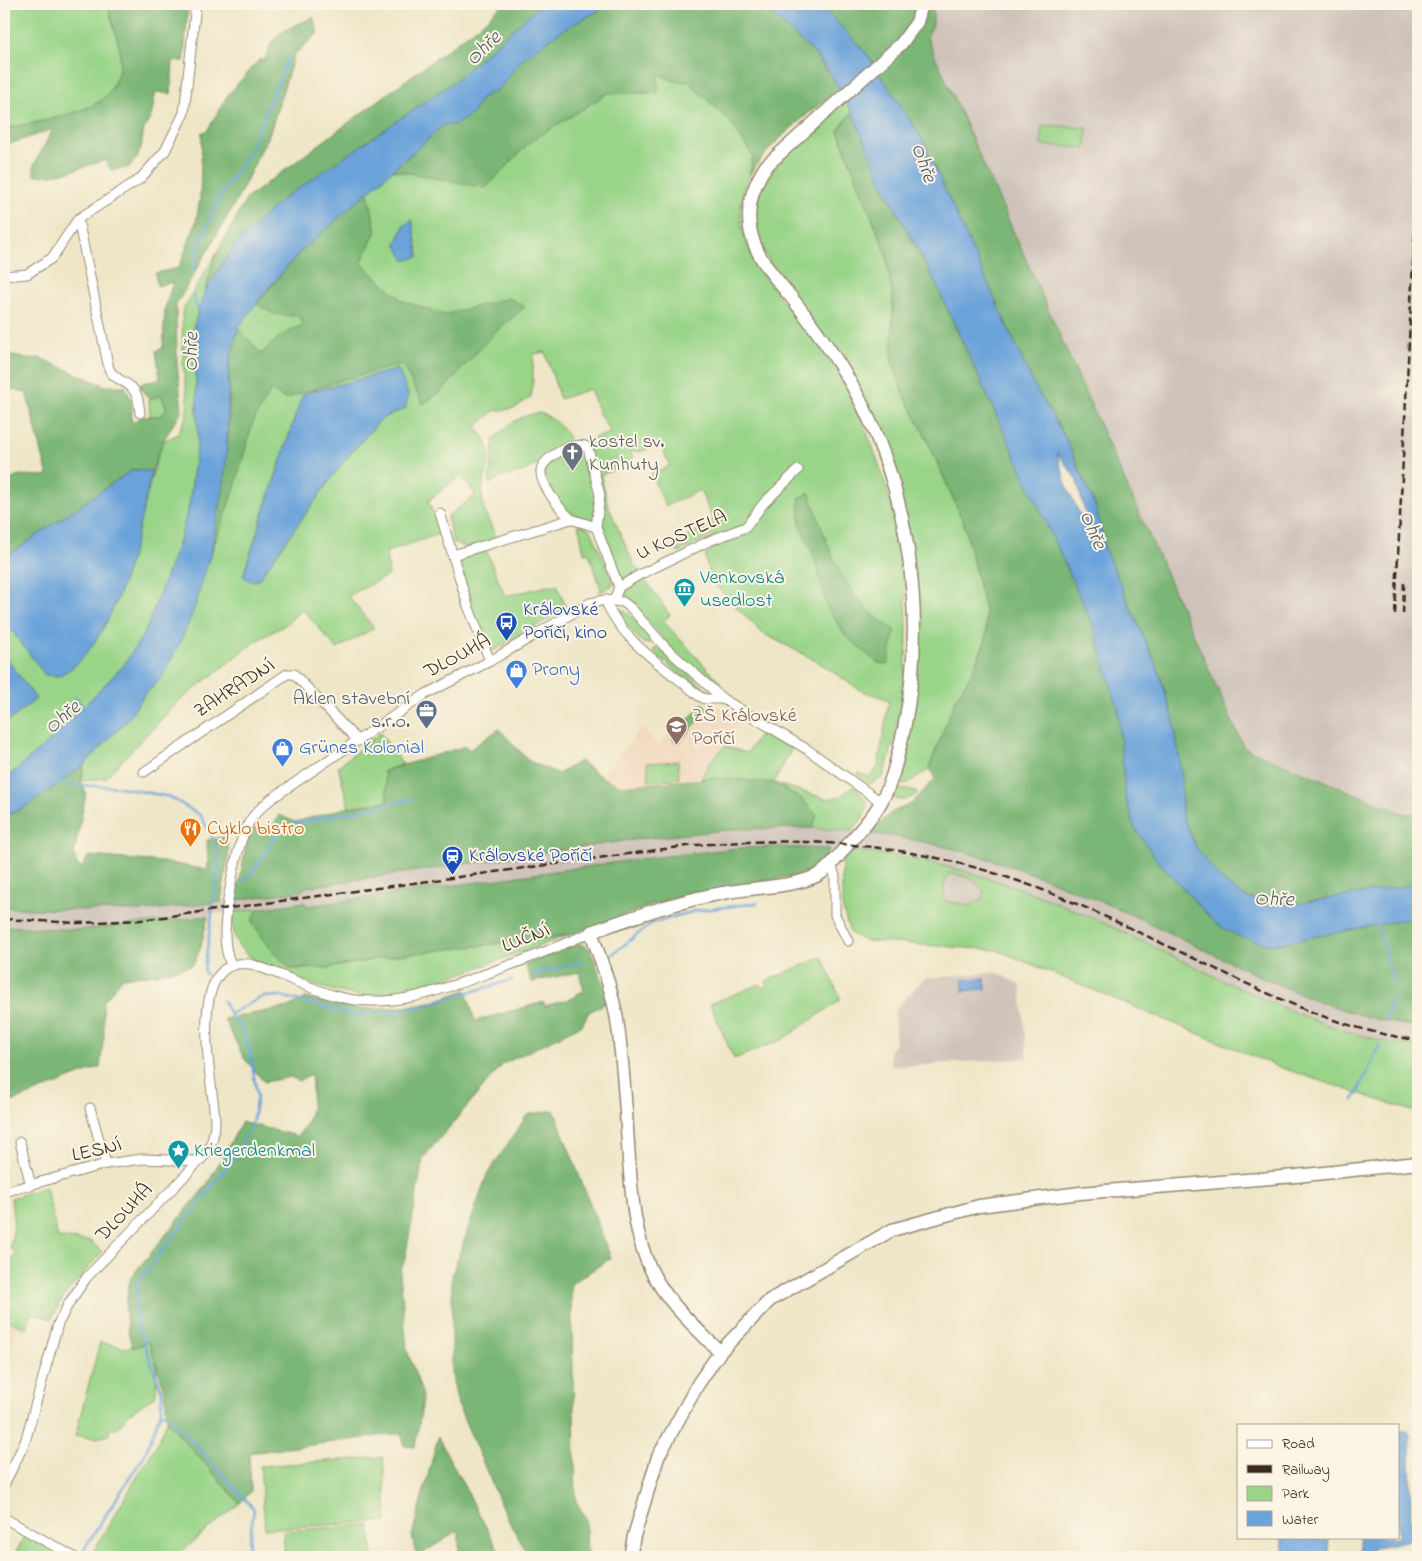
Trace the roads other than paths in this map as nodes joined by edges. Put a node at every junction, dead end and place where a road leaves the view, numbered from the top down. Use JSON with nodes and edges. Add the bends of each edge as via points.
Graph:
{"nodes":[{"id":1,"x":196,"y":4,"type":"edge"},
{"id":2,"x":922,"y":4,"type":"edge"},
{"id":3,"x":78,"y":219,"type":"junction"},
{"id":4,"x":4,"y":276,"type":"edge"},
{"id":5,"x":140,"y":413,"type":"dead end"},
{"id":6,"x":798,"y":470,"type":"dead end"},
{"id":7,"x":440,"y":513,"type":"dead end"},
{"id":8,"x":571,"y":519,"type":"junction"},
{"id":9,"x":596,"y":527,"type":"junction"},
{"id":10,"x":453,"y":555,"type":"junction"},
{"id":11,"x":619,"y":587,"type":"junction"},
{"id":12,"x":610,"y":600,"type":"junction"},
{"id":13,"x":490,"y":661,"type":"junction"},
{"id":14,"x":723,"y":699,"type":"junction"},
{"id":15,"x":358,"y":742,"type":"junction"},
{"id":16,"x":144,"y":772,"type":"dead end"},
{"id":17,"x":881,"y":802,"type":"junction"},
{"id":18,"x":831,"y":864,"type":"junction"},
{"id":19,"x":591,"y":932,"type":"junction"},
{"id":20,"x":848,"y":941,"type":"dead end"},
{"id":21,"x":231,"y":965,"type":"junction"},
{"id":22,"x":90,"y":1108,"type":"dead end"},
{"id":23,"x":20,"y":1142,"type":"dead end"},
{"id":24,"x":200,"y":1160,"type":"junction"},
{"id":25,"x":1418,"y":1163,"type":"edge"},
{"id":26,"x":106,"y":1164,"type":"junction"},
{"id":27,"x":31,"y":1186,"type":"junction"},
{"id":28,"x":4,"y":1192,"type":"edge"},
{"id":29,"x":720,"y":1352,"type":"junction"},
{"id":30,"x":4,"y":1485,"type":"edge"},
{"id":31,"x":4,"y":1518,"type":"edge"},
{"id":32,"x":73,"y":1557,"type":"edge"},
{"id":33,"x":630,"y":1557,"type":"edge"}],
"edges":[{"from":1,"to":3,"type":"street","via":[[184,113],[165,151],[140,179]]},
{"from":2,"to":17,"type":"street","name":"LUČNÍ","via":[[917,22],[901,44],[766,166],[752,191],[749,219],[754,244],[760,255],[826,342],[860,399],[900,508],[912,587],[913,659],[902,739]]},
{"from":3,"to":4,"type":"street","via":[[52,258],[27,274]]},
{"from":3,"to":5,"type":"street","via":[[109,369],[132,387]]},
{"from":6,"to":11,"type":"street","name":"U KOSTELA","via":[[763,504],[746,527],[709,541]]},
{"from":7,"to":10,"type":"street"},
{"from":8,"to":9,"type":"street"},
{"from":8,"to":9,"type":"street","name":"U KOSTELA","via":[[559,508],[541,477],[541,470],[545,460],[583,444],[588,448],[600,495]]},
{"from":8,"to":10,"type":"street"},
{"from":9,"to":11,"type":"street","name":"U KOSTELA"},
{"from":10,"to":13,"type":"street","via":[[468,606]]},
{"from":11,"to":12,"type":"street"},
{"from":12,"to":13,"type":"street","name":"DLOUHÁ","via":[[590,603]]},
{"from":12,"to":14,"type":"street","via":[[631,608],[665,647]]},
{"from":12,"to":14,"type":"street","via":[[625,634],[660,666],[699,696]]},
{"from":13,"to":15,"type":"street","name":"DLOUHÁ","via":[[395,713]]},
{"from":14,"to":17,"type":"street","via":[[816,755]]},
{"from":15,"to":16,"type":"street","name":"ZAHRADNÍ","via":[[294,674],[287,674]]},
{"from":15,"to":21,"type":"street","name":"DLOUHÁ","via":[[255,812],[244,834],[225,924],[226,949]]},
{"from":17,"to":18,"type":"street","name":"LUČNÍ"},
{"from":18,"to":19,"type":"street","name":"LUČNÍ","via":[[819,875],[799,882],[668,905]]},
{"from":18,"to":20,"type":"street","via":[[835,915]]},
{"from":19,"to":21,"type":"street","name":"LUČNÍ","via":[[432,994],[397,999],[355,1000],[255,966]]},
{"from":19,"to":29,"type":"street","via":[[610,985],[617,1020],[634,1214],[642,1248],[664,1293]]},
{"from":21,"to":24,"type":"street","name":"DLOUHÁ","via":[[215,981],[206,1021],[215,1122],[212,1145]]},
{"from":22,"to":26,"type":"street"},
{"from":23,"to":27,"type":"street"},
{"from":24,"to":26,"type":"street","name":"LESNÍ","via":[[142,1159]]},
{"from":24,"to":30,"type":"street","name":"DLOUHÁ","via":[[87,1277],[68,1303],[58,1324],[25,1442]]},
{"from":25,"to":29,"type":"street","via":[[1080,1193],[979,1206],[892,1230],[770,1300]]},
{"from":26,"to":27,"type":"street","name":"LESNÍ"},
{"from":27,"to":28,"type":"street","name":"LESNÍ"},
{"from":29,"to":33,"type":"street","via":[[698,1384],[658,1456]]},
{"from":31,"to":32,"type":"street"}]}
